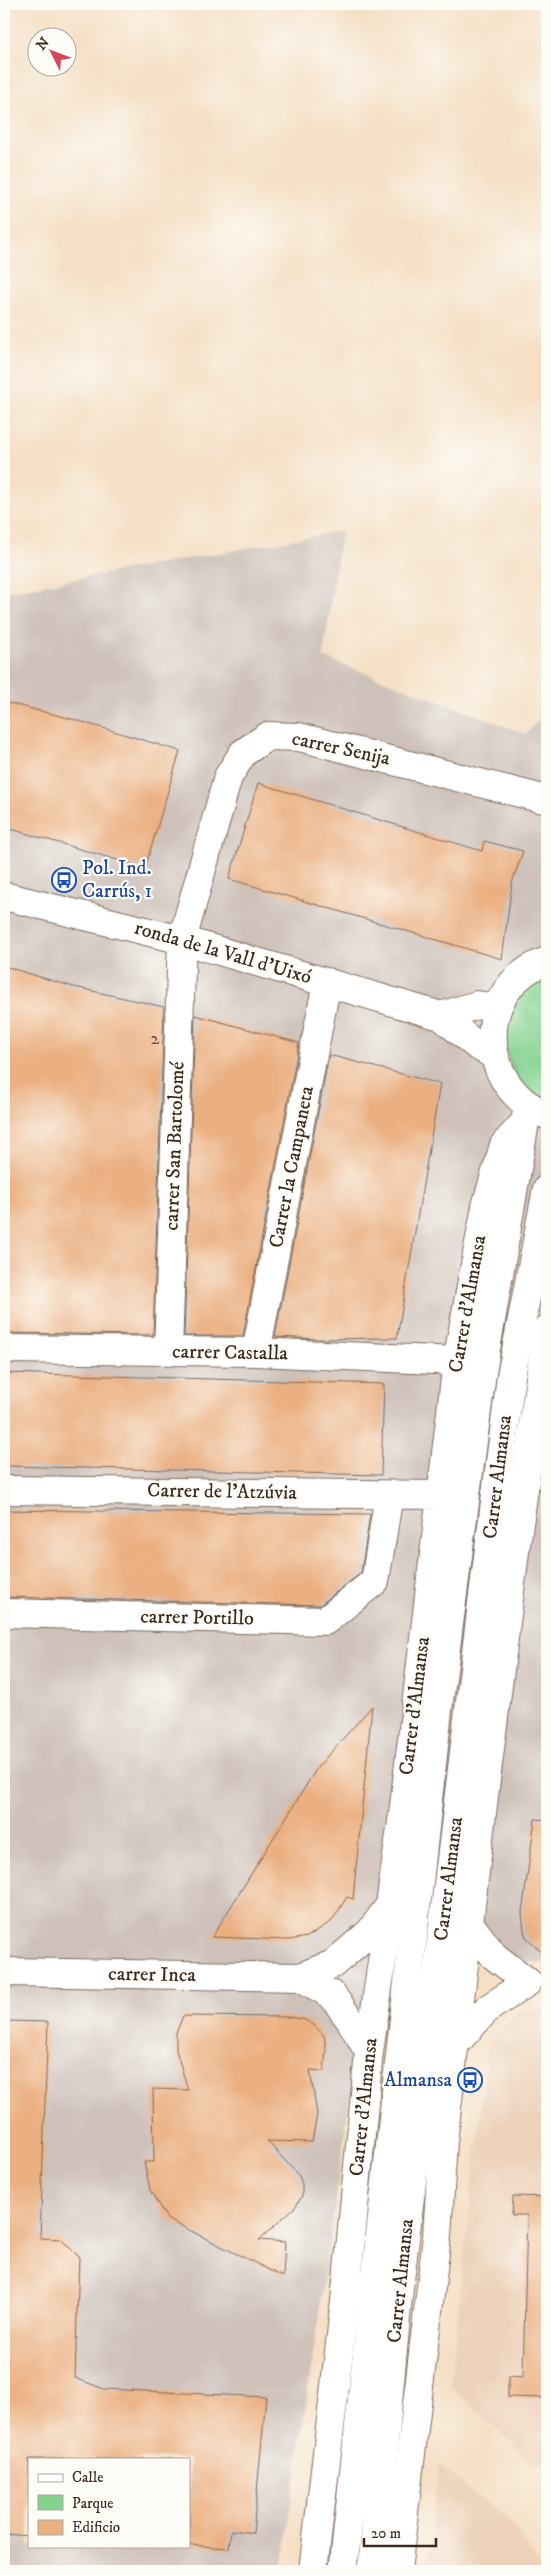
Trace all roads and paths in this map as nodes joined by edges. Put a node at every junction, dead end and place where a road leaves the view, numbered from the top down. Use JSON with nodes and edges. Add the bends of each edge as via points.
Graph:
{"nodes":[{"id":1,"x":547,"y":800,"type":"edge"},
{"id":2,"x":4,"y":896,"type":"edge"},
{"id":3,"x":182,"y":940,"type":"junction"},
{"id":4,"x":547,"y":961,"type":"edge"},
{"id":5,"x":327,"y":982,"type":"junction"},
{"id":6,"x":497,"y":1008,"type":"junction"},
{"id":7,"x":441,"y":1016,"type":"junction"},
{"id":8,"x":494,"y":1056,"type":"junction"},
{"id":9,"x":533,"y":1114,"type":"edge"},
{"id":10,"x":547,"y":1189,"type":"edge"},
{"id":11,"x":547,"y":1330,"type":"edge"},
{"id":12,"x":4,"y":1349,"type":"edge"},
{"id":13,"x":168,"y":1352,"type":"junction"},
{"id":14,"x":256,"y":1352,"type":"junction"},
{"id":15,"x":457,"y":1360,"type":"junction"},
{"id":16,"x":4,"y":1490,"type":"edge"},
{"id":17,"x":389,"y":1495,"type":"junction"},
{"id":18,"x":439,"y":1495,"type":"junction"},
{"id":19,"x":4,"y":1613,"type":"edge"},
{"id":20,"x":389,"y":1906,"type":"junction"},
{"id":21,"x":469,"y":1923,"type":"junction"},
{"id":22,"x":4,"y":1972,"type":"edge"},
{"id":23,"x":300,"y":1978,"type":"junction"},
{"id":24,"x":538,"y":1982,"type":"edge"},
{"id":25,"x":455,"y":2044,"type":"junction"},
{"id":26,"x":369,"y":2052,"type":"junction"},
{"id":27,"x":437,"y":2236,"type":"junction"},
{"id":28,"x":379,"y":2248,"type":"junction"},
{"id":29,"x":398,"y":2298,"type":"junction"},
{"id":30,"x":345,"y":2301,"type":"junction"},
{"id":31,"x":313,"y":2571,"type":"edge"},
{"id":32,"x":343,"y":2571,"type":"edge"},
{"id":33,"x":372,"y":2571,"type":"edge"},
{"id":34,"x":397,"y":2571,"type":"edge"}],
"edges":[{"from":1,"to":3,"type":"street","name":"carrer Senija","via":[[299,737],[268,736],[243,753],[228,777]]},
{"from":2,"to":3,"type":"street","name":"ronda de la Vall d'Uixó"},
{"from":3,"to":5,"type":"street","name":"ronda de la Vall d'Uixó"},
{"from":3,"to":13,"type":"street","name":"carrer San Bartolomé"},
{"from":4,"to":6,"type":"street","via":[[527,970],[515,981],[503,994]]},
{"from":5,"to":7,"type":"street","name":"ronda de la Vall d'Uixó"},
{"from":5,"to":14,"type":"street","name":"Carrer la Campaneta"},
{"from":6,"to":7,"type":"street","via":[[477,1005]]},
{"from":6,"to":8,"type":"street","via":[[493,1031]]},
{"from":7,"to":8,"type":"street","name":"ronda de la Vall d'Uixó"},
{"from":8,"to":9,"type":"street","via":[[513,1092]]},
{"from":9,"to":15,"type":"street","name":"Carrer d'Almansa","via":[[504,1145],[486,1206]]},
{"from":9,"to":28,"type":"street","name":"Carrer d'Almansa","via":[[482,1373],[439,1701]]},
{"from":10,"to":29,"type":"street","name":"Carrer Almansa","via":[[511,1376]]},
{"from":11,"to":21,"type":"street","via":[[515,1552]]},
{"from":12,"to":13,"type":"street","name":"carrer Castalla"},
{"from":13,"to":14,"type":"street","name":"carrer Castalla"},
{"from":14,"to":15,"type":"street","name":"carrer Castalla"},
{"from":15,"to":18,"type":"street","name":"Carrer d'Almansa"},
{"from":16,"to":17,"type":"street","name":"Carrer de l'Atzúvia"},
{"from":17,"to":18,"type":"street","name":"Carrer de l'Atzúvia"},
{"from":17,"to":19,"type":"street","name":"carrer Portillo","via":[[376,1581],[326,1621]]},
{"from":18,"to":20,"type":"street","name":"Carrer d'Almansa","via":[[403,1814]]},
{"from":20,"to":23,"type":"street","via":[[370,1932],[333,1964]]},
{"from":20,"to":26,"type":"street","name":"Carrer d'Almansa"},
{"from":21,"to":24,"type":"street","via":[[494,1956]]},
{"from":21,"to":25,"type":"street"},
{"from":22,"to":23,"type":"street","name":"carrer Inca"},
{"from":23,"to":26,"type":"street","via":[[332,1995]]},
{"from":24,"to":25,"type":"street","via":[[487,2009]]},
{"from":25,"to":27,"type":"street","via":[[443,2142]]},
{"from":26,"to":30,"type":"street","name":"Carrer d'Almansa"},
{"from":27,"to":29,"type":"street"},
{"from":27,"to":34,"type":"street"},
{"from":28,"to":30,"type":"street","name":"Carrer d'Almansa"},
{"from":28,"to":32,"type":"street","name":"Carrer d'Almansa"},
{"from":29,"to":33,"type":"street","name":"Carrer Almansa"},
{"from":30,"to":31,"type":"street","name":"Carrer d'Almansa"}]}
